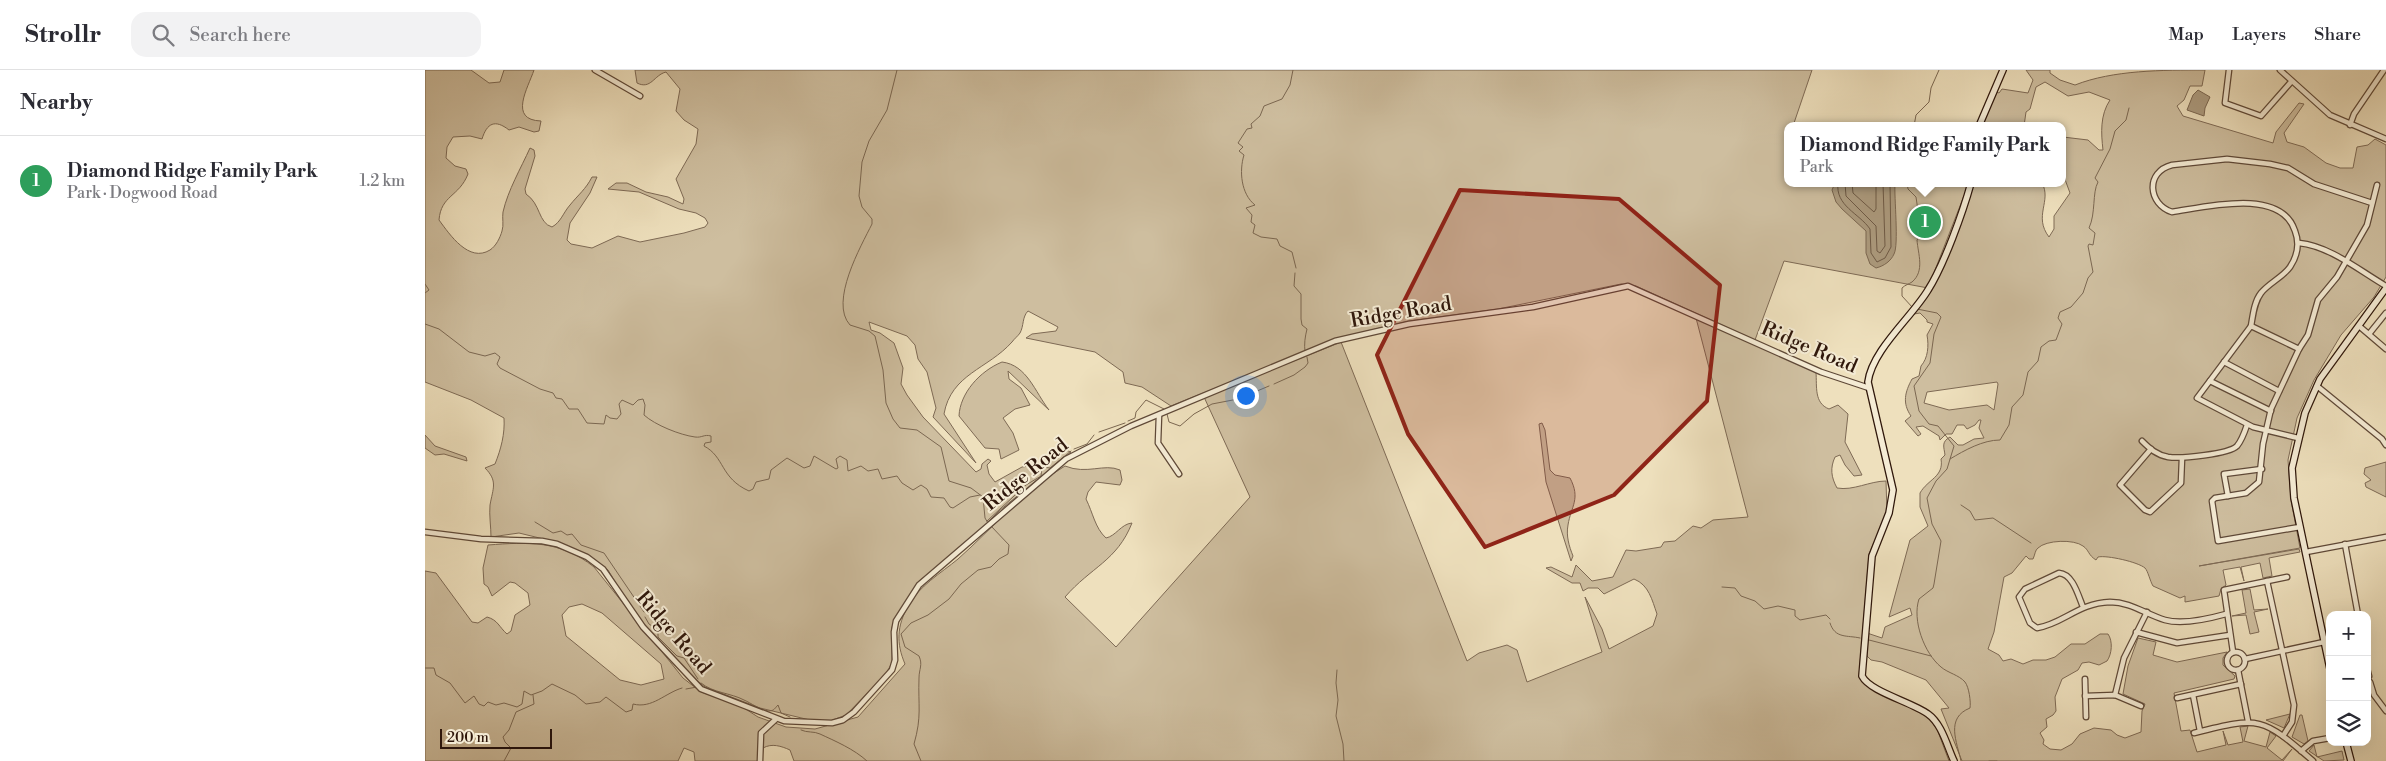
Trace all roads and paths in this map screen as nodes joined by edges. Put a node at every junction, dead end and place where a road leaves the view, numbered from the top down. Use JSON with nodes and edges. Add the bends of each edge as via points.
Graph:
{"nodes":[{"id":1,"x":595,"y":70,"type":"edge"},
{"id":2,"x":2003,"y":70,"type":"edge"},
{"id":3,"x":2229,"y":70,"type":"edge"},
{"id":4,"x":2281,"y":70,"type":"edge"},
{"id":5,"x":2384,"y":70,"type":"edge"},
{"id":6,"x":2291,"y":82,"type":"junction"},
{"id":7,"x":640,"y":96,"type":"dead end"},
{"id":8,"x":1981,"y":122,"type":"edge"},
{"id":9,"x":2350,"y":125,"type":"junction"},
{"id":10,"x":2386,"y":139,"type":"edge"},
{"id":11,"x":2377,"y":186,"type":"dead end"},
{"id":12,"x":1969,"y":187,"type":"edge"},
{"id":13,"x":2372,"y":202,"type":"junction"},
{"id":14,"x":2299,"y":243,"type":"junction"},
{"id":15,"x":2346,"y":262,"type":"junction"},
{"id":16,"x":2386,"y":287,"type":"edge"},
{"id":17,"x":2386,"y":313,"type":"edge"},
{"id":18,"x":2251,"y":326,"type":"junction"},
{"id":19,"x":2359,"y":326,"type":"junction"},
{"id":20,"x":2369,"y":334,"type":"junction"},
{"id":21,"x":2386,"y":349,"type":"edge"},
{"id":22,"x":2299,"y":350,"type":"junction"},
{"id":23,"x":2224,"y":362,"type":"junction"},
{"id":24,"x":2210,"y":380,"type":"junction"},
{"id":25,"x":2317,"y":386,"type":"junction"},
{"id":26,"x":1869,"y":388,"type":"junction"},
{"id":27,"x":2279,"y":391,"type":"junction"},
{"id":28,"x":2271,"y":411,"type":"junction"},
{"id":29,"x":1159,"y":415,"type":"junction"},
{"id":30,"x":2247,"y":425,"type":"junction"},
{"id":31,"x":2267,"y":431,"type":"junction"},
{"id":32,"x":2298,"y":438,"type":"junction"},
{"id":33,"x":2142,"y":441,"type":"dead end"},
{"id":34,"x":2386,"y":445,"type":"edge"},
{"id":35,"x":2151,"y":449,"type":"junction"},
{"id":36,"x":2182,"y":458,"type":"junction"},
{"id":37,"x":2262,"y":469,"type":"junction"},
{"id":38,"x":1179,"y":474,"type":"dead end"},
{"id":39,"x":2227,"y":496,"type":"junction"},
{"id":40,"x":2301,"y":526,"type":"junction"},
{"id":41,"x":425,"y":532,"type":"edge"},
{"id":42,"x":2386,"y":537,"type":"edge"},
{"id":43,"x":2345,"y":544,"type":"junction"},
{"id":44,"x":2306,"y":552,"type":"junction"},
{"id":45,"x":2287,"y":577,"type":"dead end"},
{"id":46,"x":2267,"y":581,"type":"junction"},
{"id":47,"x":2083,"y":607,"type":"junction"},
{"id":48,"x":2357,"y":611,"type":"edge"},
{"id":49,"x":2147,"y":612,"type":"junction"},
{"id":50,"x":2226,"y":614,"type":"junction"},
{"id":51,"x":2136,"y":632,"type":"junction"},
{"id":52,"x":2230,"y":635,"type":"junction"},
{"id":53,"x":2324,"y":642,"type":"junction"},
{"id":54,"x":2282,"y":651,"type":"junction"},
{"id":55,"x":2233,"y":652,"type":"junction"},
{"id":56,"x":2327,"y":656,"type":"edge"},
{"id":57,"x":2245,"y":660,"type":"junction"},
{"id":58,"x":2238,"y":670,"type":"junction"},
{"id":59,"x":2085,"y":679,"type":"dead end"},
{"id":60,"x":2241,"y":684,"type":"junction"},
{"id":61,"x":2371,"y":685,"type":"edge"},
{"id":62,"x":2115,"y":695,"type":"junction"},
{"id":63,"x":2193,"y":695,"type":"junction"},
{"id":64,"x":2085,"y":696,"type":"junction"},
{"id":65,"x":2177,"y":698,"type":"dead end"},
{"id":66,"x":2141,"y":706,"type":"dead end"},
{"id":67,"x":2386,"y":711,"type":"edge"},
{"id":68,"x":2086,"y":717,"type":"dead end"},
{"id":69,"x":776,"y":719,"type":"junction"},
{"id":70,"x":2248,"y":721,"type":"junction"},
{"id":71,"x":2200,"y":731,"type":"junction"},
{"id":72,"x":2195,"y":733,"type":"dead end"},
{"id":73,"x":2283,"y":736,"type":"junction"},
{"id":74,"x":2326,"y":739,"type":"edge"},
{"id":75,"x":2347,"y":746,"type":"edge"},
{"id":76,"x":2301,"y":751,"type":"junction"},
{"id":77,"x":760,"y":761,"type":"edge"},
{"id":78,"x":1954,"y":761,"type":"edge"},
{"id":79,"x":2313,"y":761,"type":"edge"},
{"id":80,"x":2351,"y":761,"type":"edge"}],
"edges":[{"from":1,"to":7,"type":"street"},
{"from":2,"to":8,"type":"street"},
{"from":3,"to":6,"type":"street","via":[[2225,103],[2261,116]]},
{"from":4,"to":6,"type":"street"},
{"from":5,"to":9,"type":"street"},
{"from":6,"to":9,"type":"street","via":[[2324,111]]},
{"from":9,"to":10,"type":"street"},
{"from":11,"to":13,"type":"street"},
{"from":12,"to":26,"type":"street","via":[[1934,278],[1873,367]]},
{"from":13,"to":14,"type":"street","via":[[2314,184],[2288,168],[2242,160],[2172,165],[2163,167],[2156,174],[2153,182],[2156,201],[2164,209],[2172,212],[2240,203],[2267,205],[2287,216]]},
{"from":13,"to":15,"type":"street","via":[[2367,225]]},
{"from":14,"to":15,"type":"street"},
{"from":14,"to":18,"type":"street","via":[[2289,268],[2261,293]]},
{"from":15,"to":16,"type":"street"},
{"from":15,"to":22,"type":"street","via":[[2318,300]]},
{"from":16,"to":19,"type":"street"},
{"from":17,"to":20,"type":"street"},
{"from":18,"to":22,"type":"street"},
{"from":18,"to":23,"type":"street"},
{"from":19,"to":20,"type":"street"},
{"from":19,"to":25,"type":"street"},
{"from":20,"to":21,"type":"street"},
{"from":22,"to":27,"type":"street"},
{"from":23,"to":24,"type":"street"},
{"from":23,"to":27,"type":"street"},
{"from":24,"to":28,"type":"street"},
{"from":24,"to":30,"type":"street","via":[[2197,398]]},
{"from":25,"to":32,"type":"street"},
{"from":25,"to":34,"type":"street"},
{"from":26,"to":29,"type":"street","name":"Ridge Road","via":[[1821,372],[1624,286],[1533,307],[1409,324],[1335,341]]},
{"from":26,"to":78,"type":"street","via":[[1893,490],[1889,512],[1872,556],[1862,676],[1871,685],[1929,714],[1938,725]]},
{"from":27,"to":28,"type":"street"},
{"from":28,"to":31,"type":"street"},
{"from":29,"to":38,"type":"street","via":[[1158,443]]},
{"from":29,"to":69,"type":"street","name":"Ridge Road","via":[[1073,454],[915,590],[896,621],[892,670],[854,712],[832,723],[802,724]]},
{"from":30,"to":31,"type":"street"},
{"from":30,"to":36,"type":"street","via":[[2237,446]]},
{"from":31,"to":32,"type":"street"},
{"from":31,"to":37,"type":"street"},
{"from":32,"to":40,"type":"street","via":[[2292,478]]},
{"from":33,"to":35,"type":"street"},
{"from":35,"to":36,"type":"street","via":[[2167,457]]},
{"from":35,"to":36,"type":"street","via":[[2120,485],[2151,512],[2181,483]]},
{"from":37,"to":39,"type":"street","via":[[2254,488],[2246,493]]},
{"from":37,"to":39,"type":"street","via":[[2224,474]]},
{"from":39,"to":40,"type":"street","via":[[2212,501],[2218,542]]},
{"from":40,"to":44,"type":"street"},
{"from":41,"to":69,"type":"street","name":"Ridge Road","via":[[481,539],[542,541],[565,547],[594,561],[643,627],[698,686]]},
{"from":42,"to":43,"type":"street"},
{"from":43,"to":44,"type":"street"},
{"from":43,"to":48,"type":"street"},
{"from":44,"to":53,"type":"street"},
{"from":45,"to":46,"type":"street"},
{"from":46,"to":50,"type":"street","via":[[2224,590]]},
{"from":46,"to":54,"type":"street"},
{"from":47,"to":47,"type":"street","via":[[2070,578],[2064,574],[2025,589],[2019,597],[2030,624],[2037,628]]},
{"from":47,"to":49,"type":"street","via":[[2113,602]]},
{"from":49,"to":50,"type":"street","via":[[2179,622]]},
{"from":49,"to":51,"type":"street"},
{"from":50,"to":52,"type":"street"},
{"from":51,"to":52,"type":"street","via":[[2177,644]]},
{"from":51,"to":62,"type":"street","via":[[2124,658]]},
{"from":52,"to":55,"type":"street"},
{"from":53,"to":54,"type":"street"},
{"from":53,"to":56,"type":"street"},
{"from":54,"to":57,"type":"street"},
{"from":54,"to":73,"type":"street","via":[[2294,709],[2292,722]]},
{"from":55,"to":57,"type":"street","via":[[2242,654]]},
{"from":55,"to":58,"type":"street","via":[[2226,662],[2229,668]]},
{"from":57,"to":58,"type":"street","via":[[2243,668]]},
{"from":58,"to":60,"type":"street"},
{"from":59,"to":64,"type":"street"},
{"from":60,"to":63,"type":"street"},
{"from":60,"to":70,"type":"street"},
{"from":61,"to":67,"type":"street"},
{"from":62,"to":64,"type":"street"},
{"from":62,"to":66,"type":"street"},
{"from":63,"to":65,"type":"street"},
{"from":63,"to":71,"type":"street"},
{"from":64,"to":68,"type":"street"},
{"from":69,"to":77,"type":"street","via":[[761,734]]},
{"from":70,"to":71,"type":"street"},
{"from":70,"to":73,"type":"street","via":[[2269,726]]},
{"from":71,"to":72,"type":"street"},
{"from":73,"to":76,"type":"street"},
{"from":74,"to":76,"type":"street","via":[[2313,741]]},
{"from":75,"to":80,"type":"street"},
{"from":76,"to":79,"type":"street"}]}
